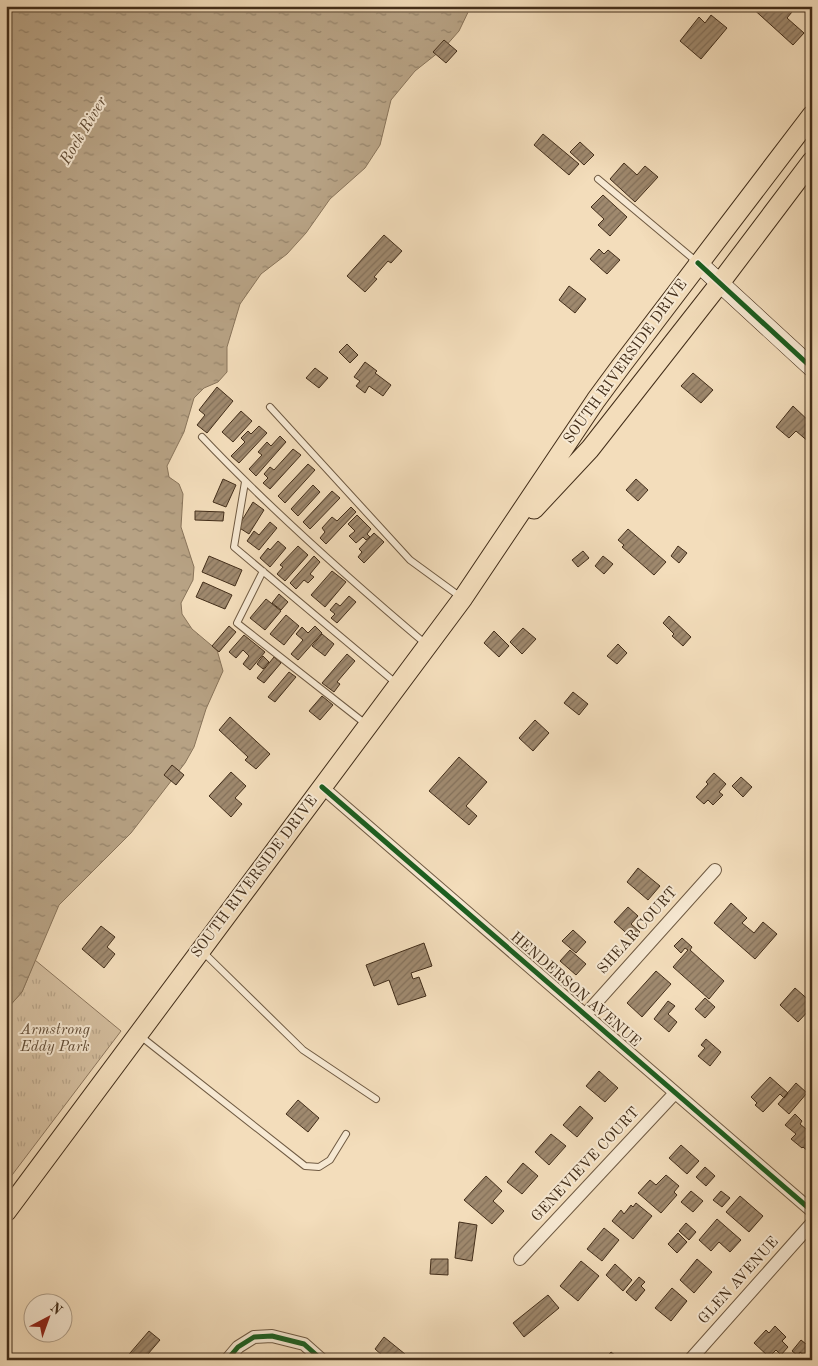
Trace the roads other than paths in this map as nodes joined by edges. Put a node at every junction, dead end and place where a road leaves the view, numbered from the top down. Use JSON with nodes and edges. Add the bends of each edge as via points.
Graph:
{"nodes":[{"id":1,"x":812,"y":115,"type":"edge"},
{"id":2,"x":812,"y":161,"type":"edge"},
{"id":3,"x":598,"y":179,"type":"dead end"},
{"id":4,"x":698,"y":263,"type":"junction"},
{"id":5,"x":720,"y":283,"type":"junction"},
{"id":6,"x":812,"y":368,"type":"edge"},
{"id":7,"x":270,"y":407,"type":"dead end"},
{"id":8,"x":202,"y":437,"type":"dead end"},
{"id":9,"x":245,"y":482,"type":"junction"},
{"id":10,"x":502,"y":542,"type":"junction"},
{"id":11,"x":263,"y":571,"type":"junction"},
{"id":12,"x":463,"y":598,"type":"junction"},
{"id":13,"x":428,"y":646,"type":"junction"},
{"id":14,"x":398,"y":685,"type":"junction"},
{"id":15,"x":368,"y":726,"type":"junction"},
{"id":16,"x":322,"y":787,"type":"junction"},
{"id":17,"x":715,"y":870,"type":"dead end"},
{"id":18,"x":201,"y":950,"type":"junction"},
{"id":19,"x":585,"y":1015,"type":"junction"},
{"id":20,"x":138,"y":1034,"type":"junction"},
{"id":21,"x":675,"y":1093,"type":"junction"},
{"id":22,"x":376,"y":1099,"type":"dead end"},
{"id":23,"x":346,"y":1134,"type":"dead end"},
{"id":24,"x":812,"y":1211,"type":"edge"},
{"id":25,"x":6,"y":1212,"type":"edge"},
{"id":26,"x":812,"y":1223,"type":"edge"},
{"id":27,"x":520,"y":1259,"type":"dead end"},
{"id":28,"x":228,"y":1360,"type":"edge"},
{"id":29,"x":322,"y":1360,"type":"edge"},
{"id":30,"x":690,"y":1360,"type":"edge"}],
"edges":[{"from":1,"to":4,"type":"main road","name":"SOUTH RIVERSIDE DRIVE"},
{"from":2,"to":5,"type":"main road","name":"SOUTH RIVERSIDE DRIVE"},
{"from":3,"to":4,"type":"lane"},
{"from":4,"to":5,"type":"street"},
{"from":4,"to":10,"type":"main road","name":"SOUTH RIVERSIDE DRIVE","via":[[596,400]]},
{"from":5,"to":6,"type":"street"},
{"from":5,"to":10,"type":"main road","name":"SOUTH RIVERSIDE DRIVE","via":[[590,449]]},
{"from":7,"to":12,"type":"lane","via":[[410,560]]},
{"from":8,"to":9,"type":"lane"},
{"from":9,"to":11,"type":"lane","via":[[234,547]]},
{"from":9,"to":13,"type":"lane"},
{"from":10,"to":12,"type":"main road","name":"SOUTH RIVERSIDE DRIVE"},
{"from":11,"to":14,"type":"lane"},
{"from":11,"to":15,"type":"lane","via":[[237,623]]},
{"from":12,"to":13,"type":"main road","name":"SOUTH RIVERSIDE DRIVE"},
{"from":13,"to":14,"type":"main road","name":"SOUTH RIVERSIDE DRIVE"},
{"from":14,"to":15,"type":"main road","name":"SOUTH RIVERSIDE DRIVE"},
{"from":15,"to":16,"type":"main road","name":"SOUTH RIVERSIDE DRIVE"},
{"from":16,"to":18,"type":"main road","name":"SOUTH RIVERSIDE DRIVE"},
{"from":16,"to":19,"type":"street","name":"HENDERSON AVENUE"},
{"from":17,"to":19,"type":"street","name":"SHEAR COURT"},
{"from":18,"to":20,"type":"main road","name":"SOUTH RIVERSIDE DRIVE"},
{"from":18,"to":22,"type":"lane","via":[[303,1050]]},
{"from":19,"to":21,"type":"street","name":"HENDERSON AVENUE"},
{"from":20,"to":23,"type":"lane","via":[[305,1166],[319,1167],[330,1160]]},
{"from":20,"to":25,"type":"main road","name":"SOUTH RIVERSIDE DRIVE"},
{"from":21,"to":24,"type":"street","name":"HENDERSON AVENUE"},
{"from":21,"to":27,"type":"street","name":"GENEVIEVE COURT"},
{"from":26,"to":30,"type":"street","name":"GLEN AVENUE"},
{"from":28,"to":29,"type":"street","via":[[238,1347],[254,1337],[272,1336],[304,1344]]}]}
